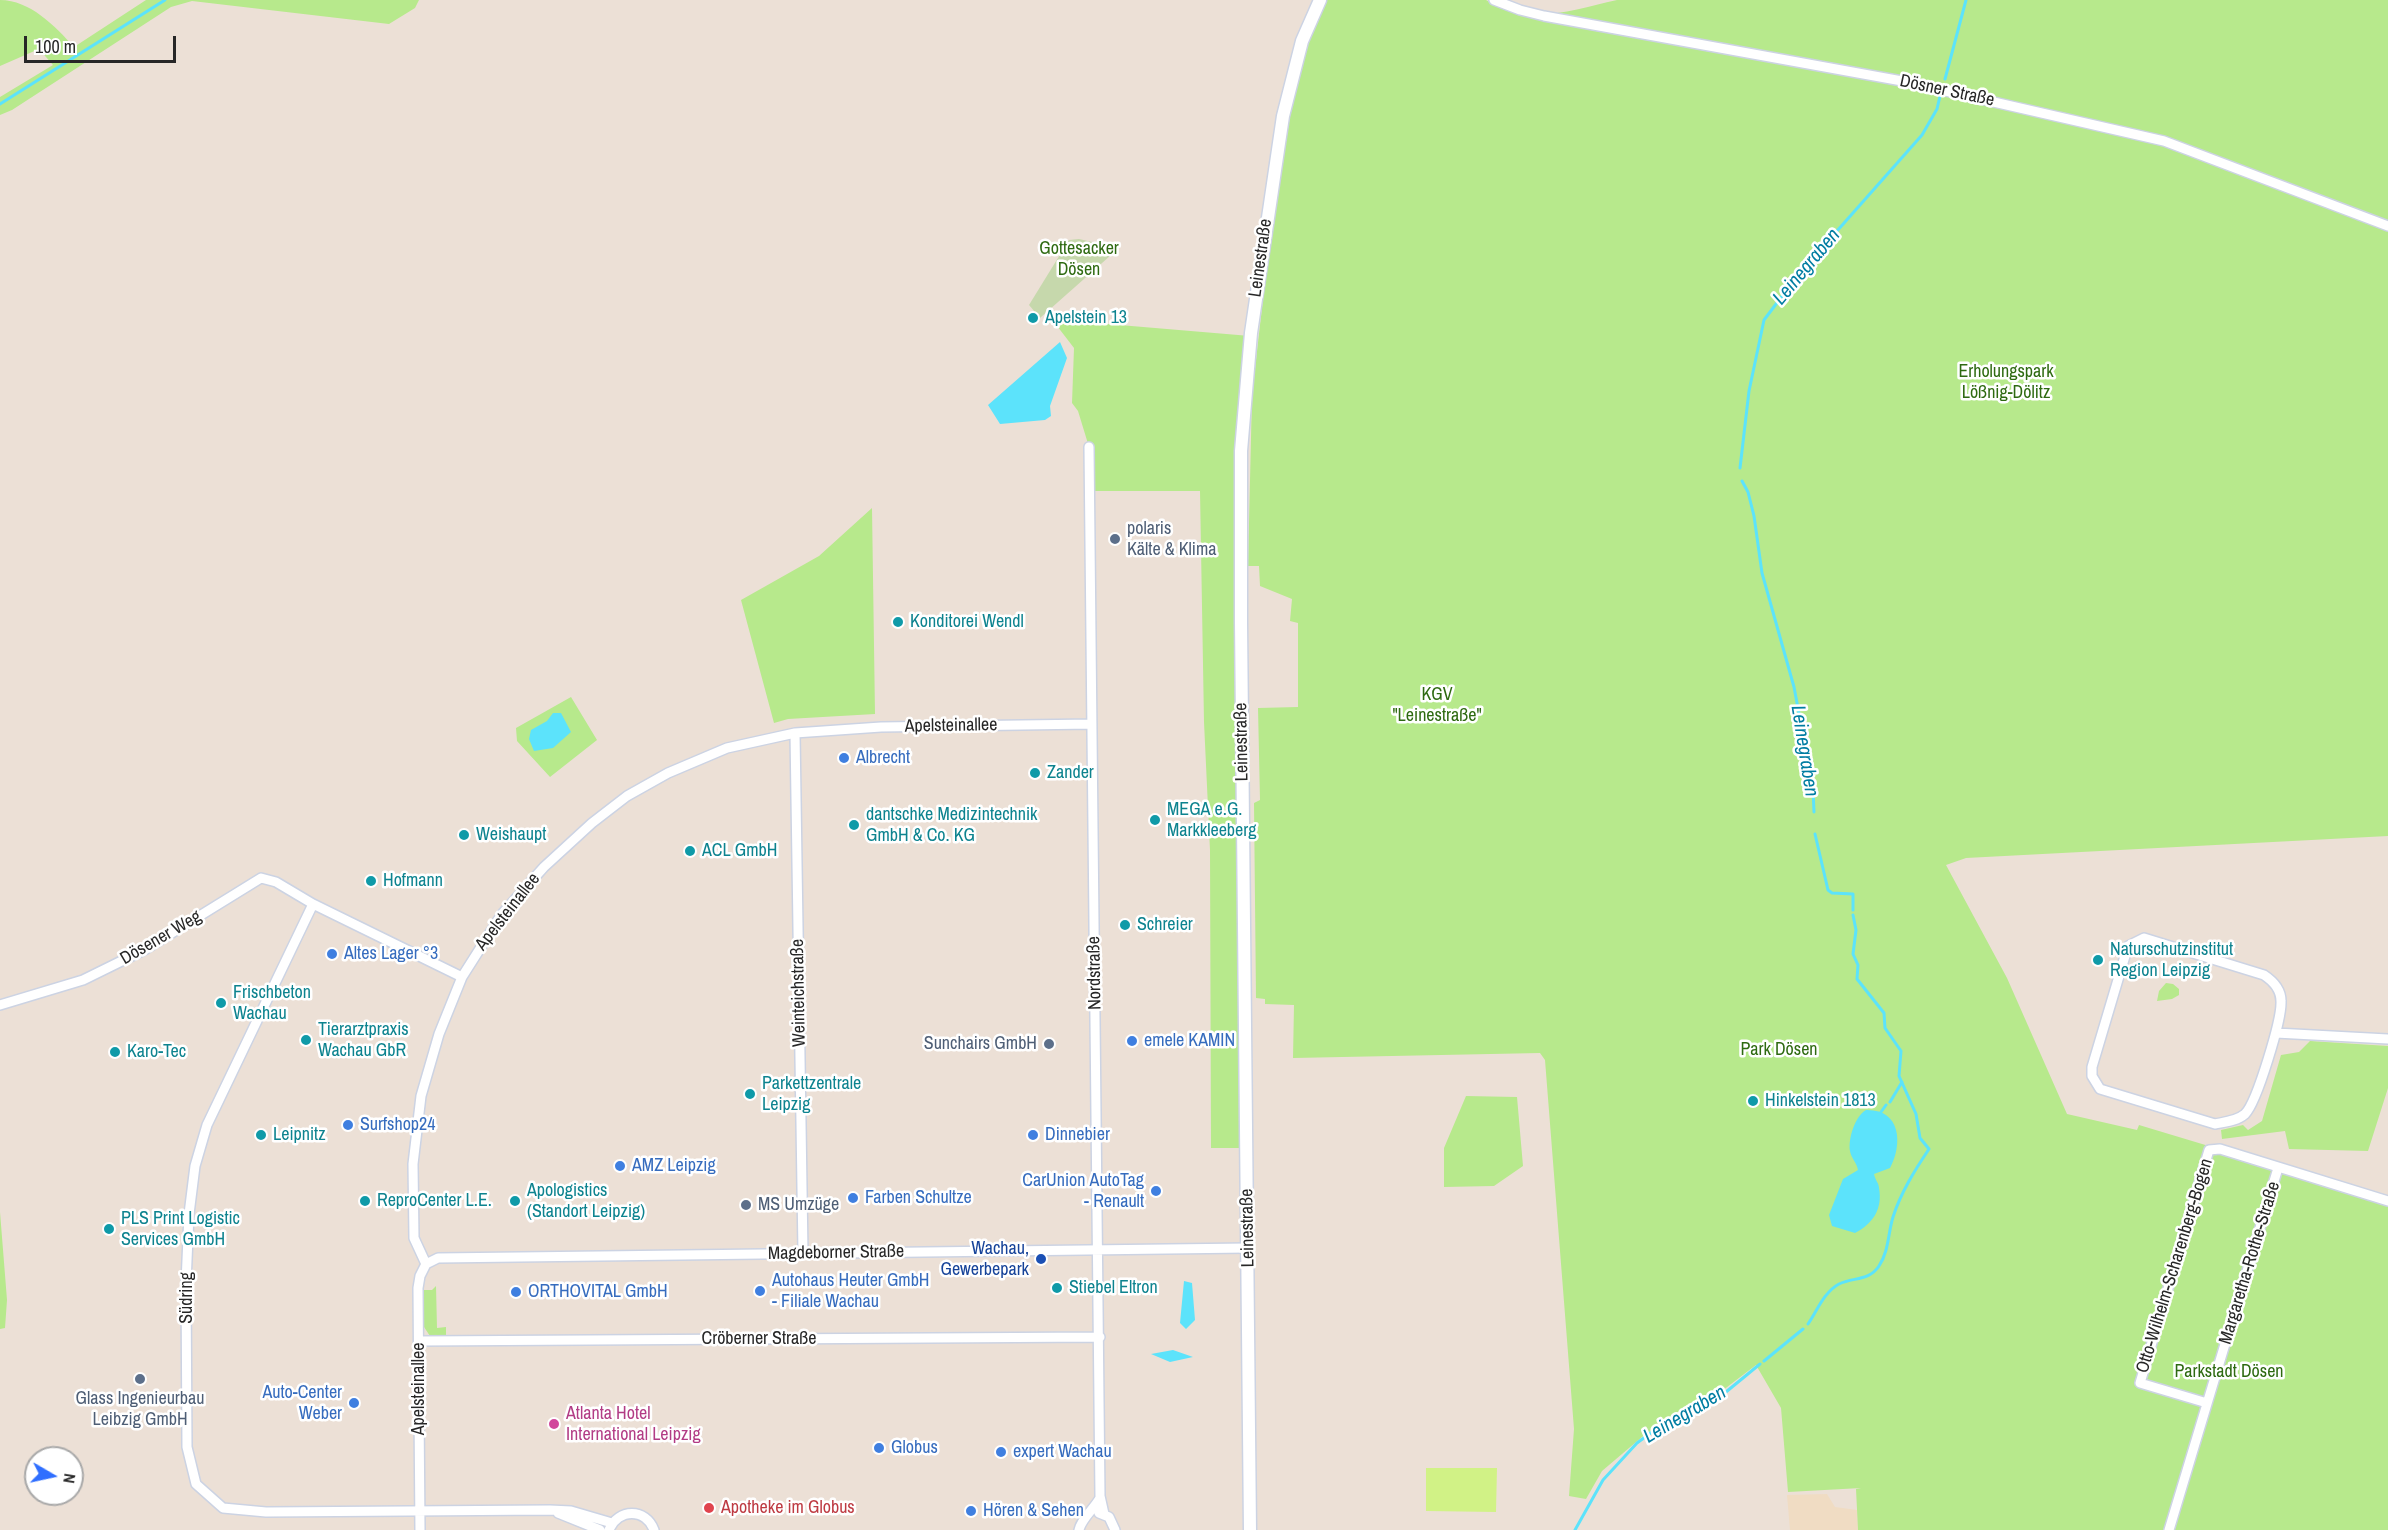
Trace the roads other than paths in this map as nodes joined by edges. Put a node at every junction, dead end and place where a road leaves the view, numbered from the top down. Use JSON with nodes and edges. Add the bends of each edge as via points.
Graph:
{"nodes":[{"id":1,"x":1320,"y":0,"type":"edge"},
{"id":2,"x":1494,"y":0,"type":"edge"},
{"id":3,"x":2388,"y":226,"type":"edge"},
{"id":4,"x":1089,"y":447,"type":"dead end"},
{"id":5,"x":1092,"y":724,"type":"junction"},
{"id":6,"x":795,"y":733,"type":"junction"},
{"id":7,"x":313,"y":904,"type":"junction"},
{"id":8,"x":462,"y":977,"type":"junction"},
{"id":9,"x":0,"y":1005,"type":"edge"},
{"id":10,"x":2276,"y":1033,"type":"junction"},
{"id":11,"x":2388,"y":1039,"type":"edge"},
{"id":12,"x":2209,"y":1150,"type":"joint"},
{"id":13,"x":2278,"y":1168,"type":"junction"},
{"id":14,"x":2388,"y":1201,"type":"edge"},
{"id":15,"x":1248,"y":1248,"type":"junction"},
{"id":16,"x":1099,"y":1249,"type":"junction"},
{"id":17,"x":803,"y":1253,"type":"junction"},
{"id":18,"x":426,"y":1264,"type":"junction"},
{"id":19,"x":1100,"y":1337,"type":"junction"},
{"id":20,"x":419,"y":1341,"type":"junction"},
{"id":21,"x":2207,"y":1403,"type":"junction"},
{"id":22,"x":1100,"y":1498,"type":"junction"},
{"id":23,"x":420,"y":1510,"type":"junction"},
{"id":24,"x":550,"y":1510,"type":"junction"},
{"id":25,"x":1091,"y":1513,"type":"junction"},
{"id":26,"x":1104,"y":1514,"type":"junction"},
{"id":27,"x":611,"y":1526,"type":"edge"},
{"id":28,"x":420,"y":1530,"type":"edge"},
{"id":29,"x":600,"y":1530,"type":"edge"},
{"id":30,"x":654,"y":1530,"type":"edge"},
{"id":31,"x":1078,"y":1530,"type":"edge"},
{"id":32,"x":1115,"y":1530,"type":"edge"},
{"id":33,"x":1251,"y":1530,"type":"edge"},
{"id":34,"x":2169,"y":1530,"type":"edge"}],
"edges":[{"from":1,"to":15,"type":"main road","name":"Leinestraße","via":[[1302,41],[1287,94],[1244,394],[1240,567]]},
{"from":2,"to":3,"type":"street","name":"Dösner Straße","via":[[1544,16],[1892,79],[2164,141]]},
{"from":4,"to":5,"type":"street","name":"Nordstraße"},
{"from":5,"to":6,"type":"street","name":"Apelsteinallee","via":[[881,727]]},
{"from":5,"to":16,"type":"street","name":"Nordstraße"},
{"from":6,"to":8,"type":"street","name":"Apelsteinallee","via":[[727,748],[627,796],[544,867],[502,914]]},
{"from":6,"to":17,"type":"street","name":"Weinteichstraße"},
{"from":7,"to":8,"type":"street"},
{"from":7,"to":9,"type":"street","name":"Dösener Weg","via":[[276,882],[261,878],[146,949],[83,980]]},
{"from":7,"to":23,"type":"street","name":"Südring","via":[[218,1097],[195,1166],[186,1283],[188,1447],[196,1484],[223,1508],[266,1512]]},
{"from":8,"to":18,"type":"street","name":"Apelsteinallee","via":[[427,1069],[418,1115],[413,1164],[414,1238]]},
{"from":10,"to":10,"type":"street","via":[[2252,1106],[2233,1120],[2215,1124],[2100,1089],[2092,1076],[2128,946],[2144,938],[2264,975],[2275,983],[2281,1001]]},
{"from":10,"to":11,"type":"street"},
{"from":12,"to":13,"type":"street","name":"Margaretha-Rothe-Straße","via":[[2220,1149]]},
{"from":12,"to":21,"type":"street","name":"Otto-Wilhelm-Scharenberg-Bogen","via":[[2140,1383]]},
{"from":13,"to":14,"type":"street","name":"Margaretha-Rothe-Straße"},
{"from":13,"to":21,"type":"street","name":"Margaretha-Rothe-Straße"},
{"from":15,"to":16,"type":"street","name":"Magdeborner Straße"},
{"from":15,"to":33,"type":"main road","name":"Leinestraße"},
{"from":16,"to":17,"type":"street","name":"Magdeborner Straße"},
{"from":16,"to":19,"type":"street","name":"Nordstraße"},
{"from":17,"to":18,"type":"street","name":"Magdeborner Straße","via":[[438,1258]]},
{"from":18,"to":20,"type":"street","name":"Apelsteinallee","via":[[418,1288]]},
{"from":19,"to":20,"type":"street","name":"Cröberner Straße"},
{"from":19,"to":22,"type":"street","name":"Nordstraße"},
{"from":20,"to":23,"type":"street","name":"Apelsteinallee"},
{"from":21,"to":34,"type":"street","name":"Margaretha-Rothe-Straße"},
{"from":22,"to":25,"type":"street"},
{"from":22,"to":26,"type":"street","name":"Nordstraße"},
{"from":23,"to":24,"type":"street","name":"Südring"},
{"from":23,"to":28,"type":"street","name":"Apelsteinallee"},
{"from":24,"to":27,"type":"street","name":"Südring","via":[[571,1511]]},
{"from":24,"to":29,"type":"street","name":"Südring"},
{"from":25,"to":26,"type":"street"},
{"from":25,"to":31,"type":"street"},
{"from":26,"to":32,"type":"street","name":"Nordstraße","via":[[1113,1521]]},
{"from":27,"to":30,"type":"street","via":[[623,1514],[638,1514]]}]}
